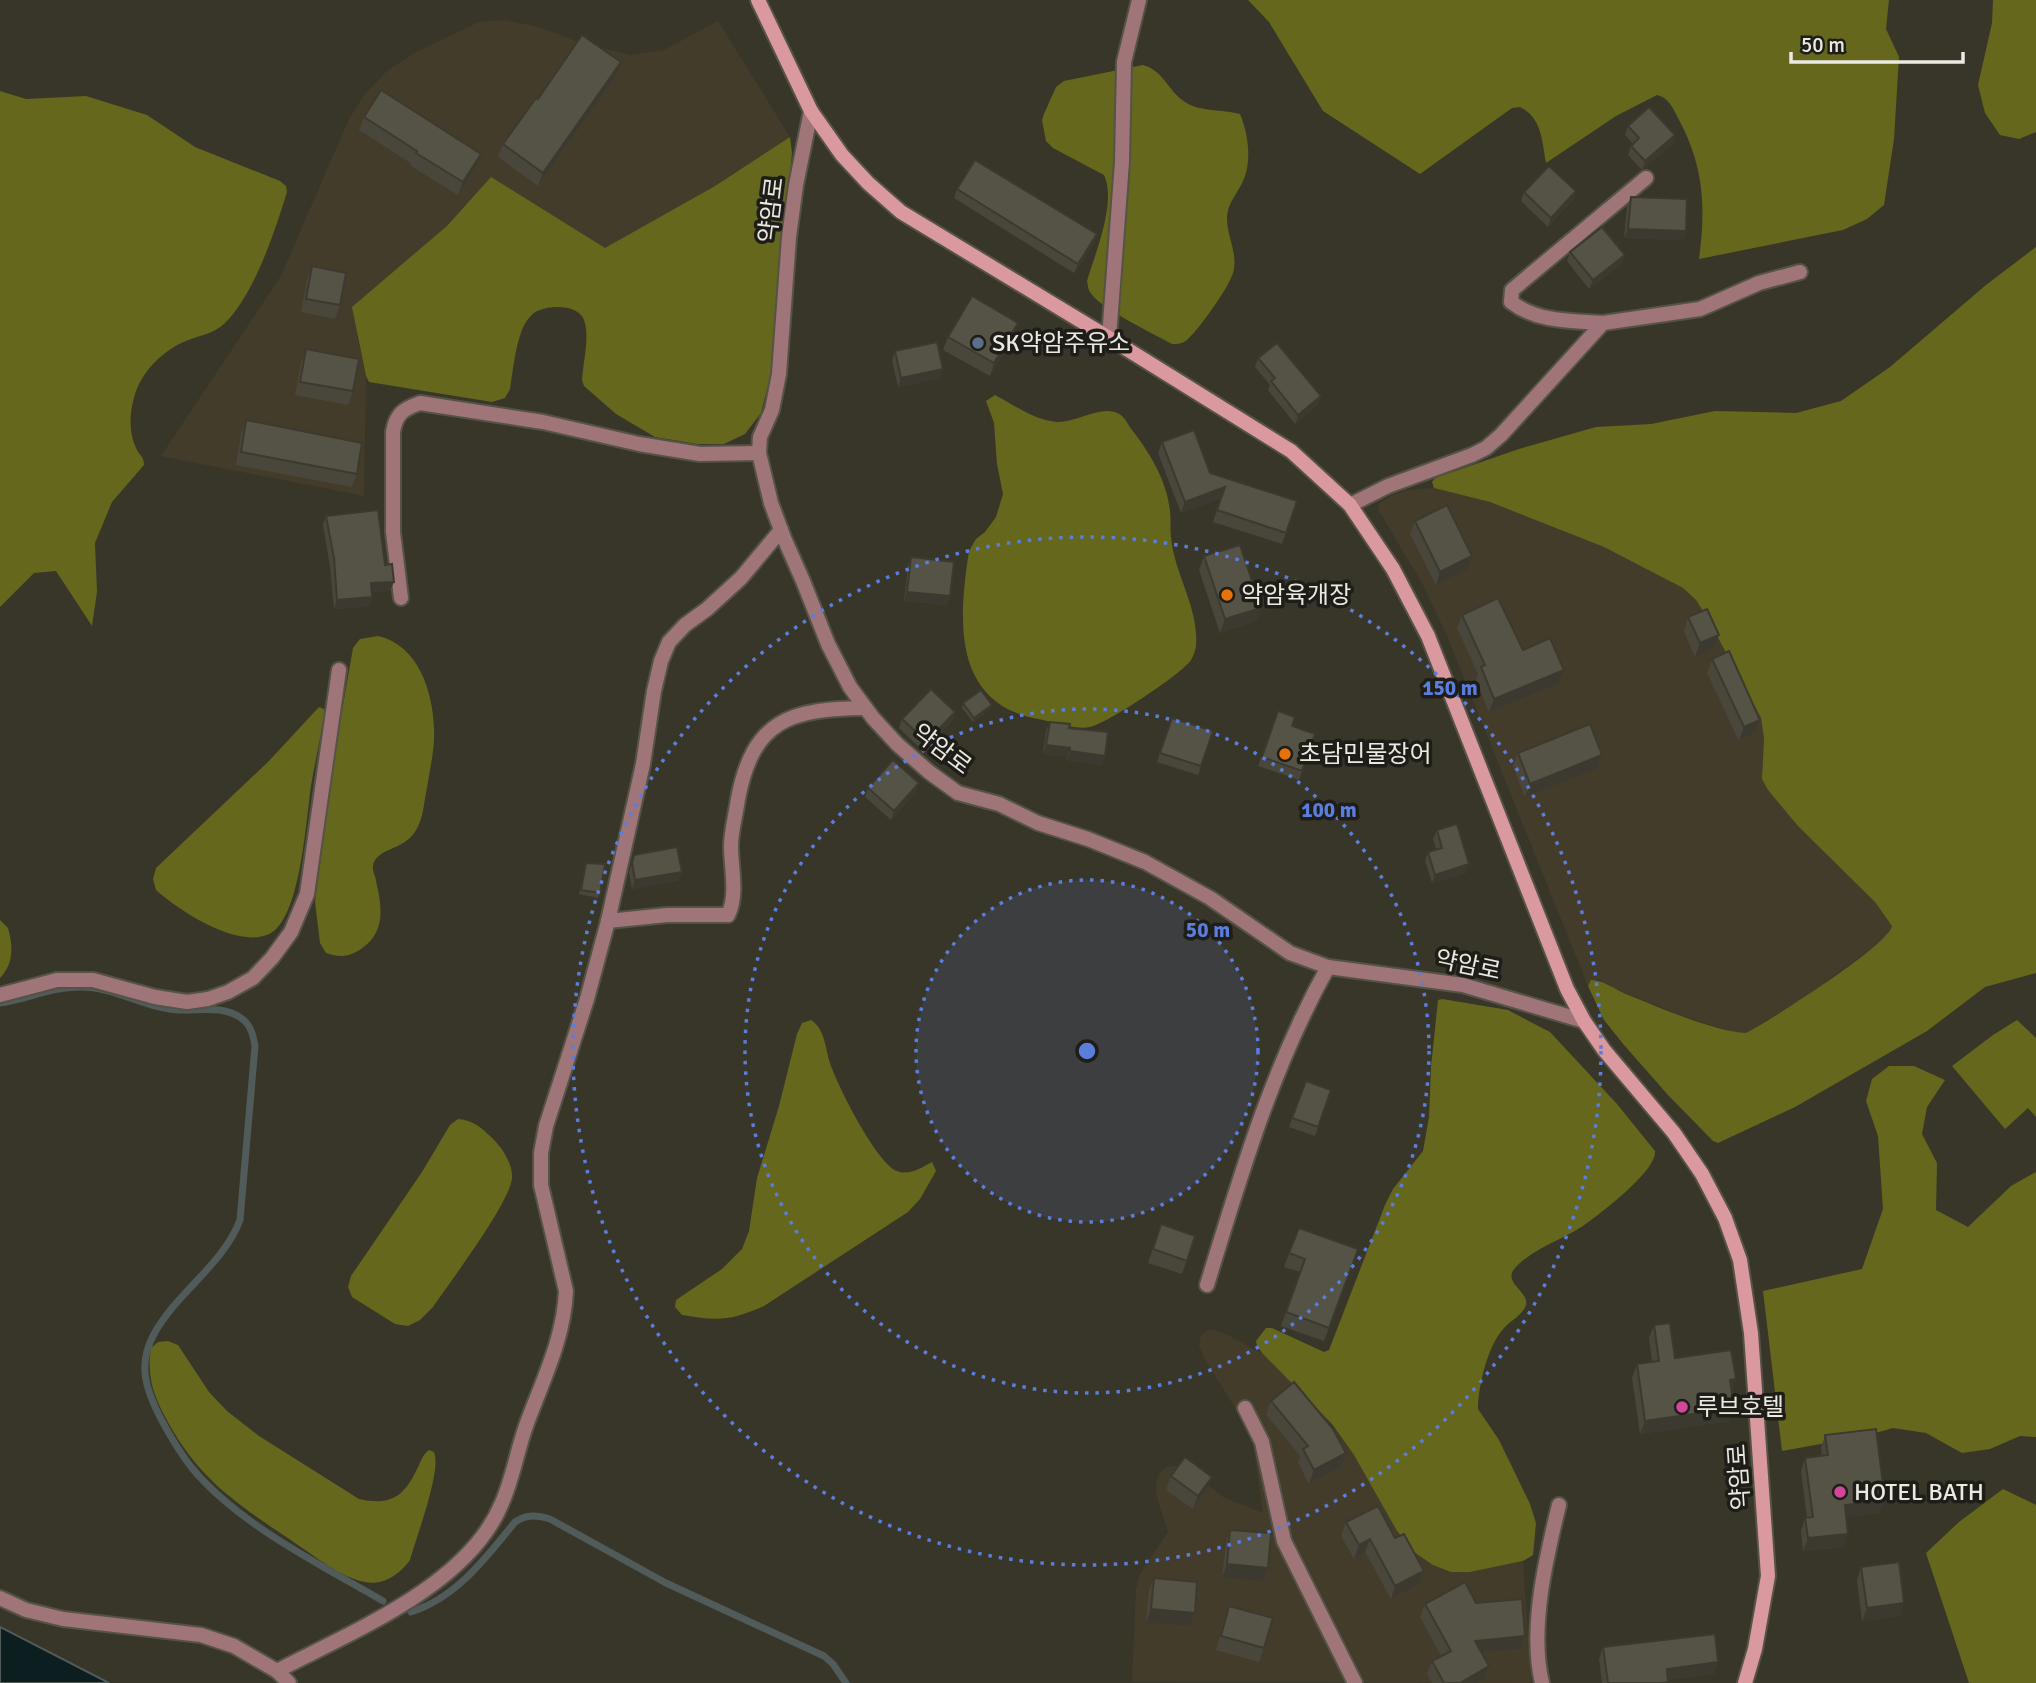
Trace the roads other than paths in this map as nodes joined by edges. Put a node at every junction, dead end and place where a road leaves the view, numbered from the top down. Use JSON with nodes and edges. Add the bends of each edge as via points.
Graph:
{"nodes":[{"id":1,"x":758,"y":0,"type":"edge"},
{"id":2,"x":1139,"y":0,"type":"edge"},
{"id":3,"x":811,"y":111,"type":"junction"},
{"id":4,"x":1646,"y":178,"type":"dead end"},
{"id":5,"x":1800,"y":272,"type":"dead end"},
{"id":6,"x":1603,"y":323,"type":"junction"},
{"id":7,"x":1109,"y":338,"type":"junction"},
{"id":8,"x":759,"y":453,"type":"junction"},
{"id":9,"x":1350,"y":505,"type":"junction"},
{"id":10,"x":781,"y":530,"type":"junction"},
{"id":11,"x":401,"y":598,"type":"dead end"},
{"id":12,"x":339,"y":670,"type":"dead end"},
{"id":13,"x":865,"y":708,"type":"junction"},
{"id":14,"x":608,"y":921,"type":"junction"},
{"id":15,"x":1328,"y":967,"type":"junction"},
{"id":16,"x":0,"y":995,"type":"edge"},
{"id":17,"x":1584,"y":1021,"type":"junction"},
{"id":18,"x":1207,"y":1285,"type":"dead end"},
{"id":19,"x":1245,"y":1408,"type":"dead end"},
{"id":20,"x":1559,"y":1505,"type":"dead end"},
{"id":21,"x":0,"y":1598,"type":"edge"},
{"id":22,"x":277,"y":1671,"type":"junction"},
{"id":23,"x":289,"y":1683,"type":"edge"},
{"id":24,"x":1356,"y":1683,"type":"edge"},
{"id":25,"x":1542,"y":1683,"type":"edge"},
{"id":26,"x":1745,"y":1683,"type":"edge"}],
"edges":[{"from":1,"to":3,"type":"street","name":"약암로"},
{"from":2,"to":7,"type":"street","via":[[1124,62]]},
{"from":3,"to":7,"type":"street","name":"약암로","via":[[842,155],[901,212]]},
{"from":3,"to":8,"type":"street","name":"약암로","via":[[790,223],[779,374]]},
{"from":4,"to":6,"type":"street","via":[[1512,290],[1511,302],[1522,311],[1551,319]]},
{"from":5,"to":6,"type":"street","via":[[1759,283],[1700,309]]},
{"from":6,"to":9,"type":"street","via":[[1486,447]]},
{"from":7,"to":9,"type":"street","name":"약암로","via":[[1291,452]]},
{"from":8,"to":10,"type":"street","name":"약암로"},
{"from":8,"to":11,"type":"street","via":[[700,454],[543,422],[420,403],[408,407],[396,417],[393,432],[393,532]]},
{"from":9,"to":17,"type":"street","name":"약암로","via":[[1428,636],[1567,989]]},
{"from":10,"to":13,"type":"street","name":"약암로","via":[[828,644]]},
{"from":10,"to":14,"type":"street","via":[[741,578],[669,642],[654,691],[643,764]]},
{"from":12,"to":16,"type":"street","via":[[307,894],[291,932],[253,978],[218,996],[187,1002],[93,980],[57,980]]},
{"from":13,"to":14,"type":"street","via":[[797,716],[767,731],[752,750],[731,842],[734,904],[728,915]]},
{"from":13,"to":15,"type":"street","name":"약암로","via":[[897,744],[958,793],[999,804],[1144,862],[1210,898],[1290,953]]},
{"from":14,"to":22,"type":"street","via":[[541,1153],[541,1185],[566,1291],[565,1308],[559,1340],[501,1507],[453,1570],[417,1596]]},
{"from":15,"to":17,"type":"street","name":"약암로","via":[[1464,985]]},
{"from":15,"to":18,"type":"street","via":[[1264,1103]]},
{"from":17,"to":26,"type":"street","name":"약암로","via":[[1702,1174],[1740,1260],[1751,1333],[1768,1576]]},
{"from":19,"to":24,"type":"street","via":[[1262,1442],[1284,1541]]},
{"from":20,"to":25,"type":"street","via":[[1541,1603]]},
{"from":21,"to":22,"type":"street","via":[[63,1619],[201,1635],[234,1646]]},
{"from":22,"to":23,"type":"street"}]}
